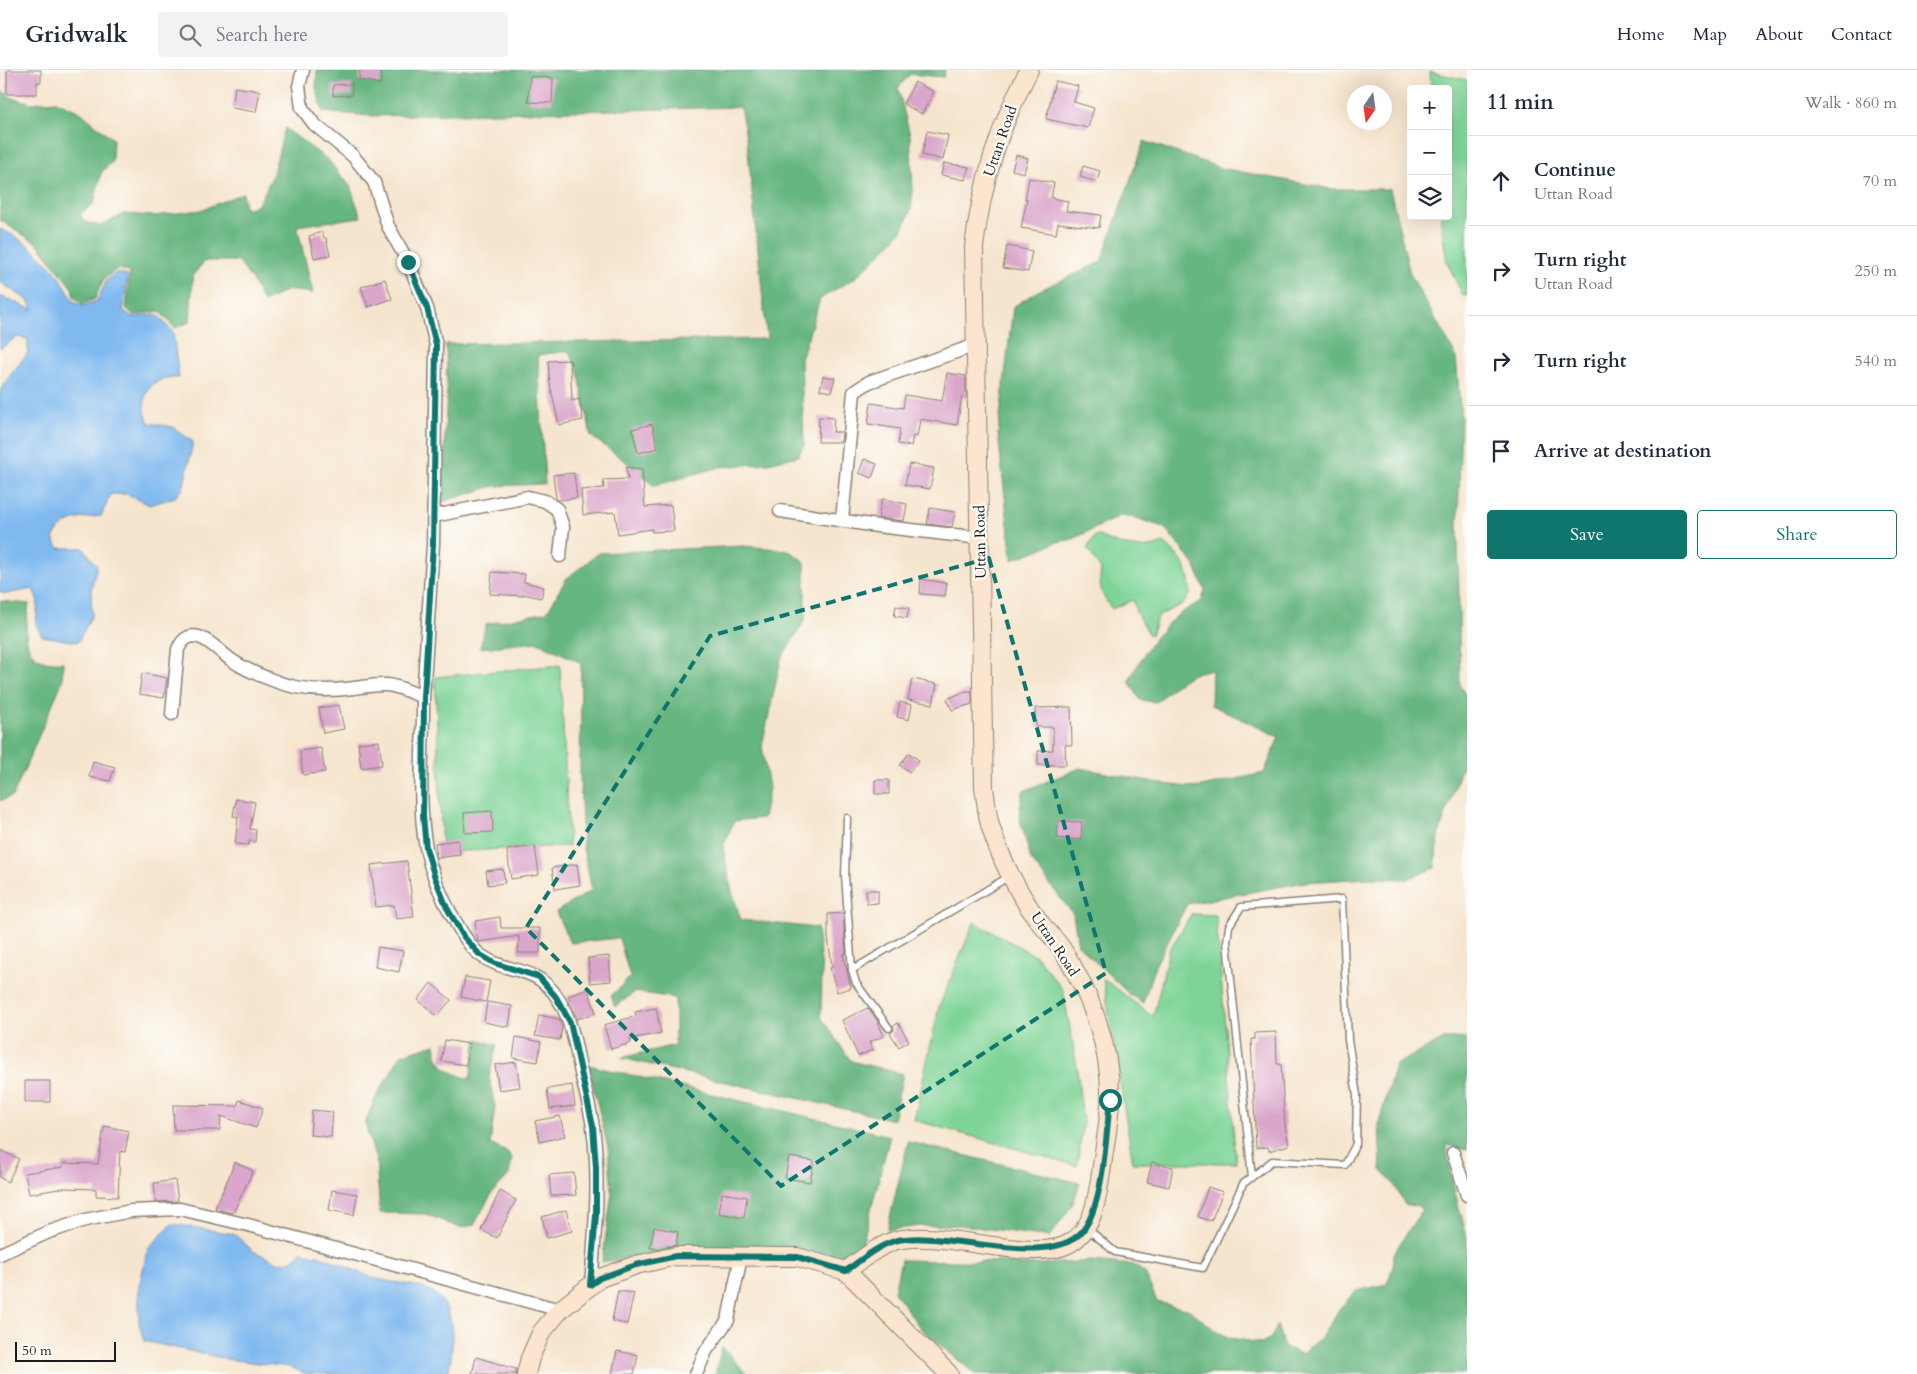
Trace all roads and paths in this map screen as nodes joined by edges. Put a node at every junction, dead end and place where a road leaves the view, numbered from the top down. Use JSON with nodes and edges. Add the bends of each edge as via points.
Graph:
{"nodes":[{"id":1,"x":303,"y":70,"type":"edge"},
{"id":2,"x":1029,"y":70,"type":"edge"},
{"id":3,"x":976,"y":345,"type":"junction"},
{"id":4,"x":780,"y":511,"type":"dead end"},
{"id":5,"x":434,"y":516,"type":"junction"},
{"id":6,"x":842,"y":520,"type":"junction"},
{"id":7,"x":980,"y":538,"type":"junction"},
{"id":8,"x":560,"y":556,"type":"dead end"},
{"id":9,"x":424,"y":697,"type":"junction"},
{"id":10,"x":172,"y":714,"type":"dead end"},
{"id":11,"x":847,"y":818,"type":"dead end"},
{"id":12,"x":1012,"y":875,"type":"junction"},
{"id":13,"x":852,"y":970,"type":"junction"},
{"id":14,"x":889,"y":1028,"type":"dead end"},
{"id":15,"x":1453,"y":1153,"type":"dead end"},
{"id":16,"x":1252,"y":1177,"type":"junction"},
{"id":17,"x":1467,"y":1195,"type":"edge"},
{"id":18,"x":1086,"y":1228,"type":"junction"},
{"id":19,"x":0,"y":1254,"type":"edge"},
{"id":20,"x":741,"y":1257,"type":"junction"},
{"id":21,"x":846,"y":1271,"type":"junction"},
{"id":22,"x":590,"y":1285,"type":"junction"},
{"id":23,"x":560,"y":1310,"type":"junction"},
{"id":24,"x":526,"y":1374,"type":"edge"},
{"id":25,"x":696,"y":1374,"type":"edge"},
{"id":26,"x":949,"y":1374,"type":"edge"}],
"edges":[{"from":1,"to":5,"type":"street","via":[[300,86],[302,108],[314,124],[353,156],[374,182],[388,226],[408,262],[427,308],[436,345]]},
{"from":2,"to":3,"type":"main road","name":"Uttan Road","via":[[1010,107],[992,156],[979,206],[974,247]]},
{"from":3,"to":6,"type":"street","via":[[869,382],[854,392]]},
{"from":3,"to":7,"type":"main road","name":"Uttan Road"},
{"from":4,"to":6,"type":"street"},
{"from":5,"to":8,"type":"street","via":[[528,497],[544,501],[557,508],[563,527]]},
{"from":5,"to":9,"type":"street"},
{"from":6,"to":7,"type":"street"},
{"from":7,"to":12,"type":"main road","name":"Uttan Road","via":[[984,788],[990,825]]},
{"from":9,"to":10,"type":"street","via":[[390,685],[323,690],[298,688],[252,672],[208,641],[191,637],[184,640],[178,650]]},
{"from":9,"to":22,"type":"street","via":[[423,816],[426,848],[447,908],[464,937],[479,954],[494,963],[539,977],[556,997],[570,1022],[593,1126],[596,1160],[596,1215]]},
{"from":11,"to":13,"type":"lane","via":[[845,876]]},
{"from":12,"to":13,"type":"lane"},
{"from":12,"to":18,"type":"main road","name":"Uttan Road","via":[[1037,919],[1061,947],[1080,980],[1096,1017],[1106,1055],[1110,1100],[1106,1139],[1095,1206]]},
{"from":13,"to":14,"type":"lane","via":[[856,983]]},
{"from":15,"to":17,"type":"street"},
{"from":16,"to":16,"type":"lane","via":[[1272,1161],[1345,1166],[1356,1144],[1358,1095],[1348,1040],[1342,899],[1241,907],[1229,926],[1227,942]]},
{"from":16,"to":18,"type":"lane","via":[[1243,1184],[1203,1268],[1115,1252]]},
{"from":18,"to":21,"type":"main road","name":"Uttan Road","via":[[1070,1243],[1056,1248],[1025,1249],[939,1238],[894,1241]]},
{"from":19,"to":23,"type":"street","via":[[86,1220],[131,1211],[180,1209]]},
{"from":20,"to":21,"type":"main road","via":[[797,1257]]},
{"from":20,"to":22,"type":"main road","via":[[676,1256],[636,1265]]},
{"from":20,"to":25,"type":"street","via":[[728,1320],[706,1351]]},
{"from":21,"to":26,"type":"main road"},
{"from":22,"to":23,"type":"main road"},
{"from":23,"to":24,"type":"main road","via":[[541,1333]]}]}
